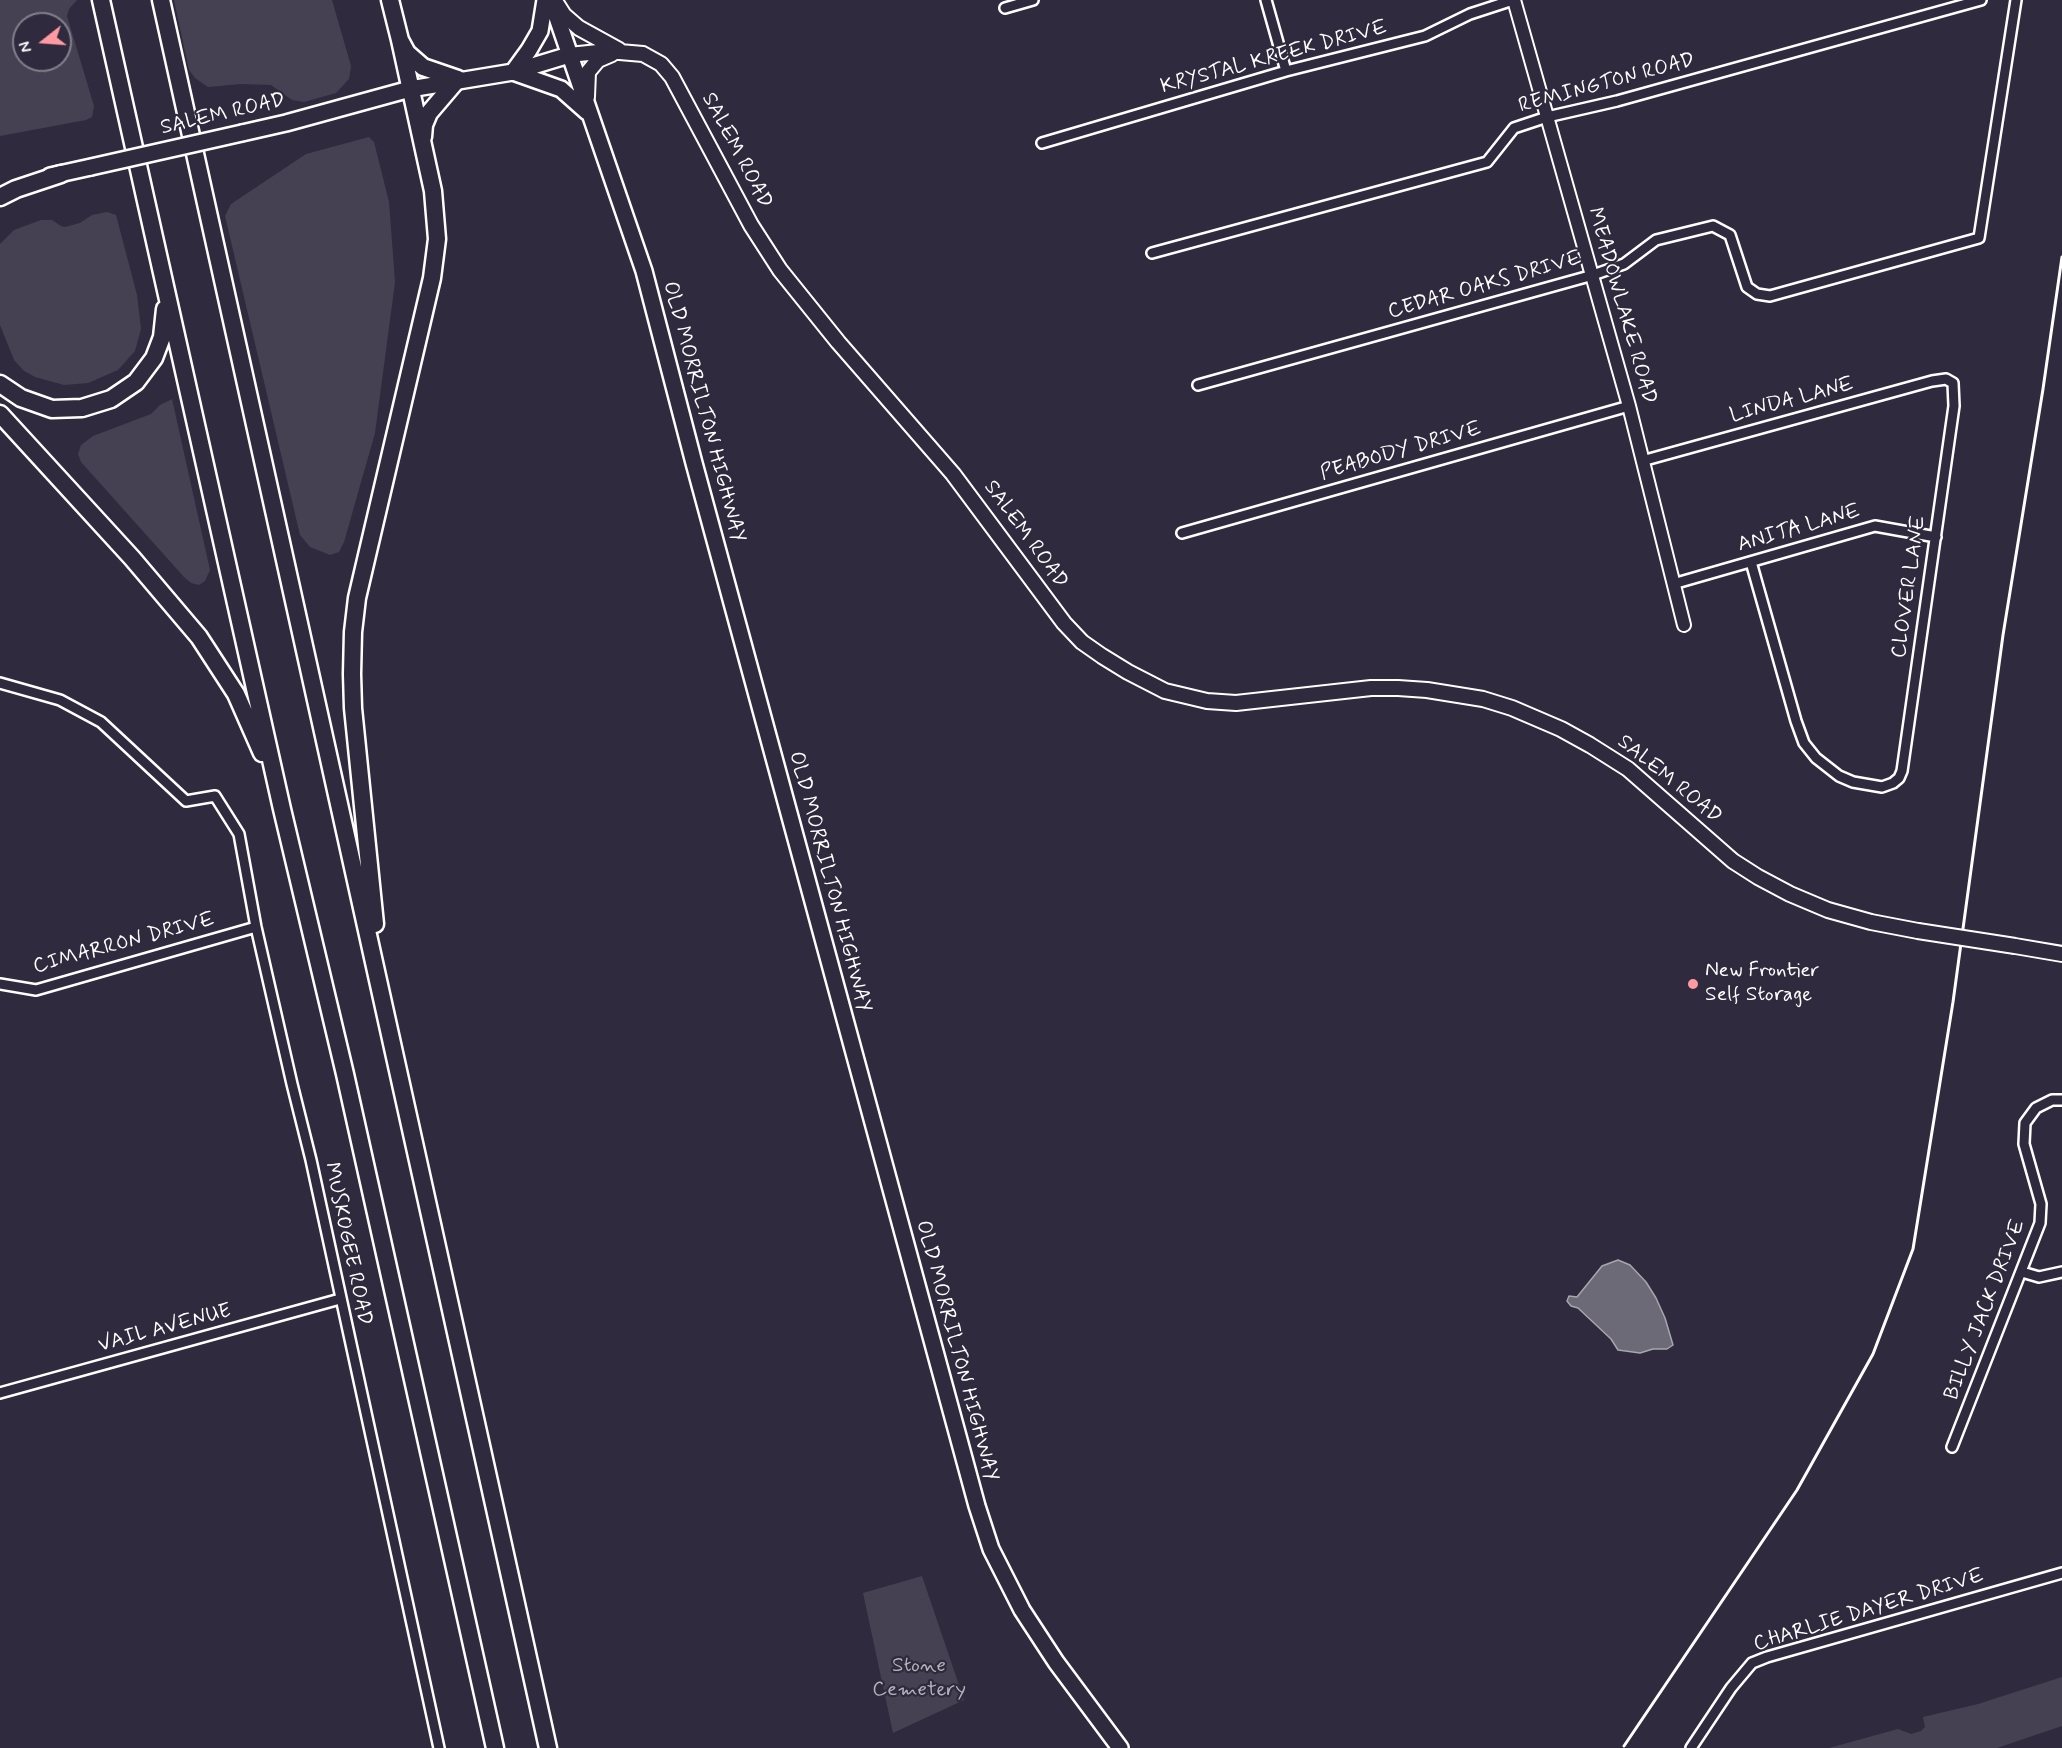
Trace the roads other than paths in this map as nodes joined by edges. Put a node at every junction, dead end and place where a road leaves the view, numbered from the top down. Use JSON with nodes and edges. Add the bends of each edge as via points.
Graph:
{"nodes":[{"id":1,"x":101,"y":0,"type":"edge"},
{"id":2,"x":161,"y":0,"type":"edge"},
{"id":3,"x":390,"y":0,"type":"edge"},
{"id":4,"x":545,"y":0,"type":"edge"},
{"id":5,"x":553,"y":0,"type":"edge"},
{"id":6,"x":1033,"y":0,"type":"edge"},
{"id":7,"x":1266,"y":0,"type":"edge"},
{"id":8,"x":1514,"y":0,"type":"edge"},
{"id":9,"x":1981,"y":0,"type":"edge"},
{"id":10,"x":2016,"y":0,"type":"edge"},
{"id":11,"x":1005,"y":8,"type":"dead end"},
{"id":12,"x":400,"y":40,"type":"junction"},
{"id":13,"x":621,"y":51,"type":"junction"},
{"id":14,"x":570,"y":55,"type":"junction"},
{"id":15,"x":1286,"y":71,"type":"junction"},
{"id":16,"x":513,"y":72,"type":"junction"},
{"id":17,"x":458,"y":79,"type":"junction"},
{"id":18,"x":410,"y":89,"type":"junction"},
{"id":19,"x":589,"y":114,"type":"junction"},
{"id":20,"x":1547,"y":117,"type":"junction"},
{"id":21,"x":1042,"y":142,"type":"dead end"},
{"id":22,"x":425,"y":159,"type":"junction"},
{"id":23,"x":61,"y":174,"type":"junction"},
{"id":24,"x":0,"y":187,"type":"edge"},
{"id":25,"x":0,"y":197,"type":"edge"},
{"id":26,"x":1152,"y":253,"type":"dead end"},
{"id":27,"x":1593,"y":274,"type":"junction"},
{"id":28,"x":165,"y":284,"type":"junction"},
{"id":29,"x":1951,"y":381,"type":"joint"},
{"id":30,"x":0,"y":384,"type":"edge"},
{"id":31,"x":1198,"y":385,"type":"dead end"},
{"id":32,"x":1629,"y":406,"type":"junction"},
{"id":33,"x":0,"y":414,"type":"edge"},
{"id":34,"x":1642,"y":461,"type":"junction"},
{"id":35,"x":1182,"y":533,"type":"dead end"},
{"id":36,"x":1936,"y":537,"type":"junction"},
{"id":37,"x":1751,"y":562,"type":"junction"},
{"id":38,"x":1673,"y":584,"type":"junction"},
{"id":39,"x":1683,"y":625,"type":"dead end"},
{"id":40,"x":0,"y":683,"type":"edge"},
{"id":41,"x":282,"y":809,"type":"junction"},
{"id":42,"x":256,"y":927,"type":"junction"},
{"id":43,"x":2062,"y":954,"type":"edge"},
{"id":44,"x":0,"y":984,"type":"edge"},
{"id":45,"x":383,"y":997,"type":"junction"},
{"id":46,"x":2062,"y":1100,"type":"edge"},
{"id":47,"x":2022,"y":1272,"type":"junction"},
{"id":48,"x":2062,"y":1272,"type":"edge"},
{"id":49,"x":340,"y":1299,"type":"junction"},
{"id":50,"x":0,"y":1393,"type":"edge"},
{"id":51,"x":1952,"y":1447,"type":"dead end"},
{"id":52,"x":2062,"y":1573,"type":"edge"},
{"id":53,"x":439,"y":1748,"type":"edge"},
{"id":54,"x":495,"y":1748,"type":"edge"},
{"id":55,"x":548,"y":1748,"type":"edge"},
{"id":56,"x":1120,"y":1748,"type":"edge"},
{"id":57,"x":1691,"y":1748,"type":"edge"}],
"edges":[{"from":1,"to":28,"type":"highway"},
{"from":2,"to":45,"type":"highway"},
{"from":3,"to":12,"type":"highway"},
{"from":4,"to":16,"type":"main road","via":[[540,31]]},
{"from":5,"to":13,"type":"main road","via":[[579,28]]},
{"from":5,"to":14,"type":"main road","name":"OLD MORRILTON HIGHWAY"},
{"from":6,"to":11,"type":"street"},
{"from":7,"to":15,"type":"street"},
{"from":8,"to":15,"type":"street","name":"KRYSTAL KREEK DRIVE","via":[[1470,14],[1425,36]]},
{"from":8,"to":20,"type":"street","name":"MEADOWLAKE ROAD"},
{"from":9,"to":20,"type":"street","name":"REMINGTON ROAD"},
{"from":10,"to":27,"type":"street","name":"CEDAR OAKS DRIVE","via":[[1979,237],[1770,296],[1756,294],[1747,286],[1730,235],[1713,226],[1656,240],[1624,264]]},
{"from":12,"to":17,"type":"highway","via":[[407,53],[423,67]]},
{"from":12,"to":18,"type":"highway"},
{"from":13,"to":14,"type":"main road","name":"SALEM ROAD"},
{"from":13,"to":19,"type":"main road","via":[[598,60],[588,72]]},
{"from":13,"to":43,"type":"main road","name":"SALEM ROAD","bridge":true,"via":[[643,54],[661,64],[672,77],[751,225],[780,270],[946,465],[1064,623],[1102,656],[1165,691],[1207,701],[1236,703],[1398,688],[1483,699],[1512,708],[1561,729],[1628,769],[1733,861],[1790,894],[1871,922]]},
{"from":14,"to":16,"type":"main road","name":"SALEM ROAD"},
{"from":14,"to":19,"type":"main road","name":"OLD MORRILTON HIGHWAY"},
{"from":15,"to":21,"type":"street","name":"KRYSTAL KREEK DRIVE"},
{"from":16,"to":17,"type":"main road","name":"SALEM ROAD"},
{"from":16,"to":19,"type":"main road","via":[[561,89]]},
{"from":17,"to":18,"type":"main road","name":"SALEM ROAD"},
{"from":17,"to":22,"type":"highway","via":[[426,119]]},
{"from":18,"to":22,"type":"highway"},
{"from":18,"to":23,"type":"main road","name":"SALEM ROAD","bridge":true,"via":[[286,123]]},
{"from":19,"to":56,"type":"main road","name":"OLD MORRILTON HIGHWAY","via":[[644,271],[977,1506],[991,1549],[1026,1617]]},
{"from":20,"to":26,"type":"street","name":"REMINGTON ROAD","via":[[1514,128],[1487,162]]},
{"from":20,"to":27,"type":"street","name":"MEADOWLAKE ROAD"},
{"from":22,"to":45,"type":"highway","via":[[437,229],[434,266],[357,598],[352,653],[355,725]]},
{"from":23,"to":24,"type":"main road","name":"SALEM ROAD"},
{"from":23,"to":25,"type":"highway"},
{"from":27,"to":31,"type":"street","name":"CEDAR OAKS DRIVE"},
{"from":27,"to":32,"type":"street","name":"MEADOWLAKE ROAD"},
{"from":28,"to":30,"type":"highway","via":[[164,321],[157,351],[140,377],[118,395],[87,407],[57,409],[26,401]]},
{"from":28,"to":41,"type":"highway"},
{"from":29,"to":34,"type":"street","name":"LINDA LANE","via":[[1932,381]]},
{"from":29,"to":36,"type":"street","name":"CLOVER LANE","via":[[1954,406]]},
{"from":32,"to":34,"type":"street","name":"MEADOWLAKE ROAD"},
{"from":32,"to":35,"type":"street","name":"PEABODY DRIVE"},
{"from":33,"to":41,"type":"highway","via":[[205,644],[244,711]]},
{"from":34,"to":38,"type":"street","name":"MEADOWLAKE ROAD"},
{"from":36,"to":37,"type":"street","name":"ANITA LANE","via":[[1875,526]]},
{"from":36,"to":37,"type":"street","name":"CLOVER LANE","via":[[1902,771],[1896,781],[1882,787],[1839,776],[1804,743]]},
{"from":37,"to":38,"type":"street","name":"ANITA LANE"},
{"from":38,"to":39,"type":"street","name":"MEADOWLAKE ROAD"},
{"from":40,"to":42,"type":"street","name":"MUSKOGEE ROAD","via":[[60,700],[100,722],[186,801],[215,796],[239,834]]},
{"from":41,"to":54,"type":"highway"},
{"from":42,"to":44,"type":"street","name":"CIMARRON DRIVE","via":[[36,990]]},
{"from":42,"to":49,"type":"street","name":"MUSKOGEE ROAD"},
{"from":45,"to":55,"type":"highway"},
{"from":46,"to":47,"type":"street","name":"BILLY JACK DRIVE","via":[[2043,1104],[2029,1115],[2024,1133],[2042,1213]]},
{"from":47,"to":48,"type":"street","via":[[2039,1277]]},
{"from":47,"to":51,"type":"street","name":"BILLY JACK DRIVE"},
{"from":49,"to":50,"type":"street","name":"VAIL AVENUE"},
{"from":49,"to":53,"type":"street","name":"MUSKOGEE ROAD"},
{"from":52,"to":57,"type":"street","name":"CHARLIE DAYER DRIVE","via":[[1752,1664]]}]}
